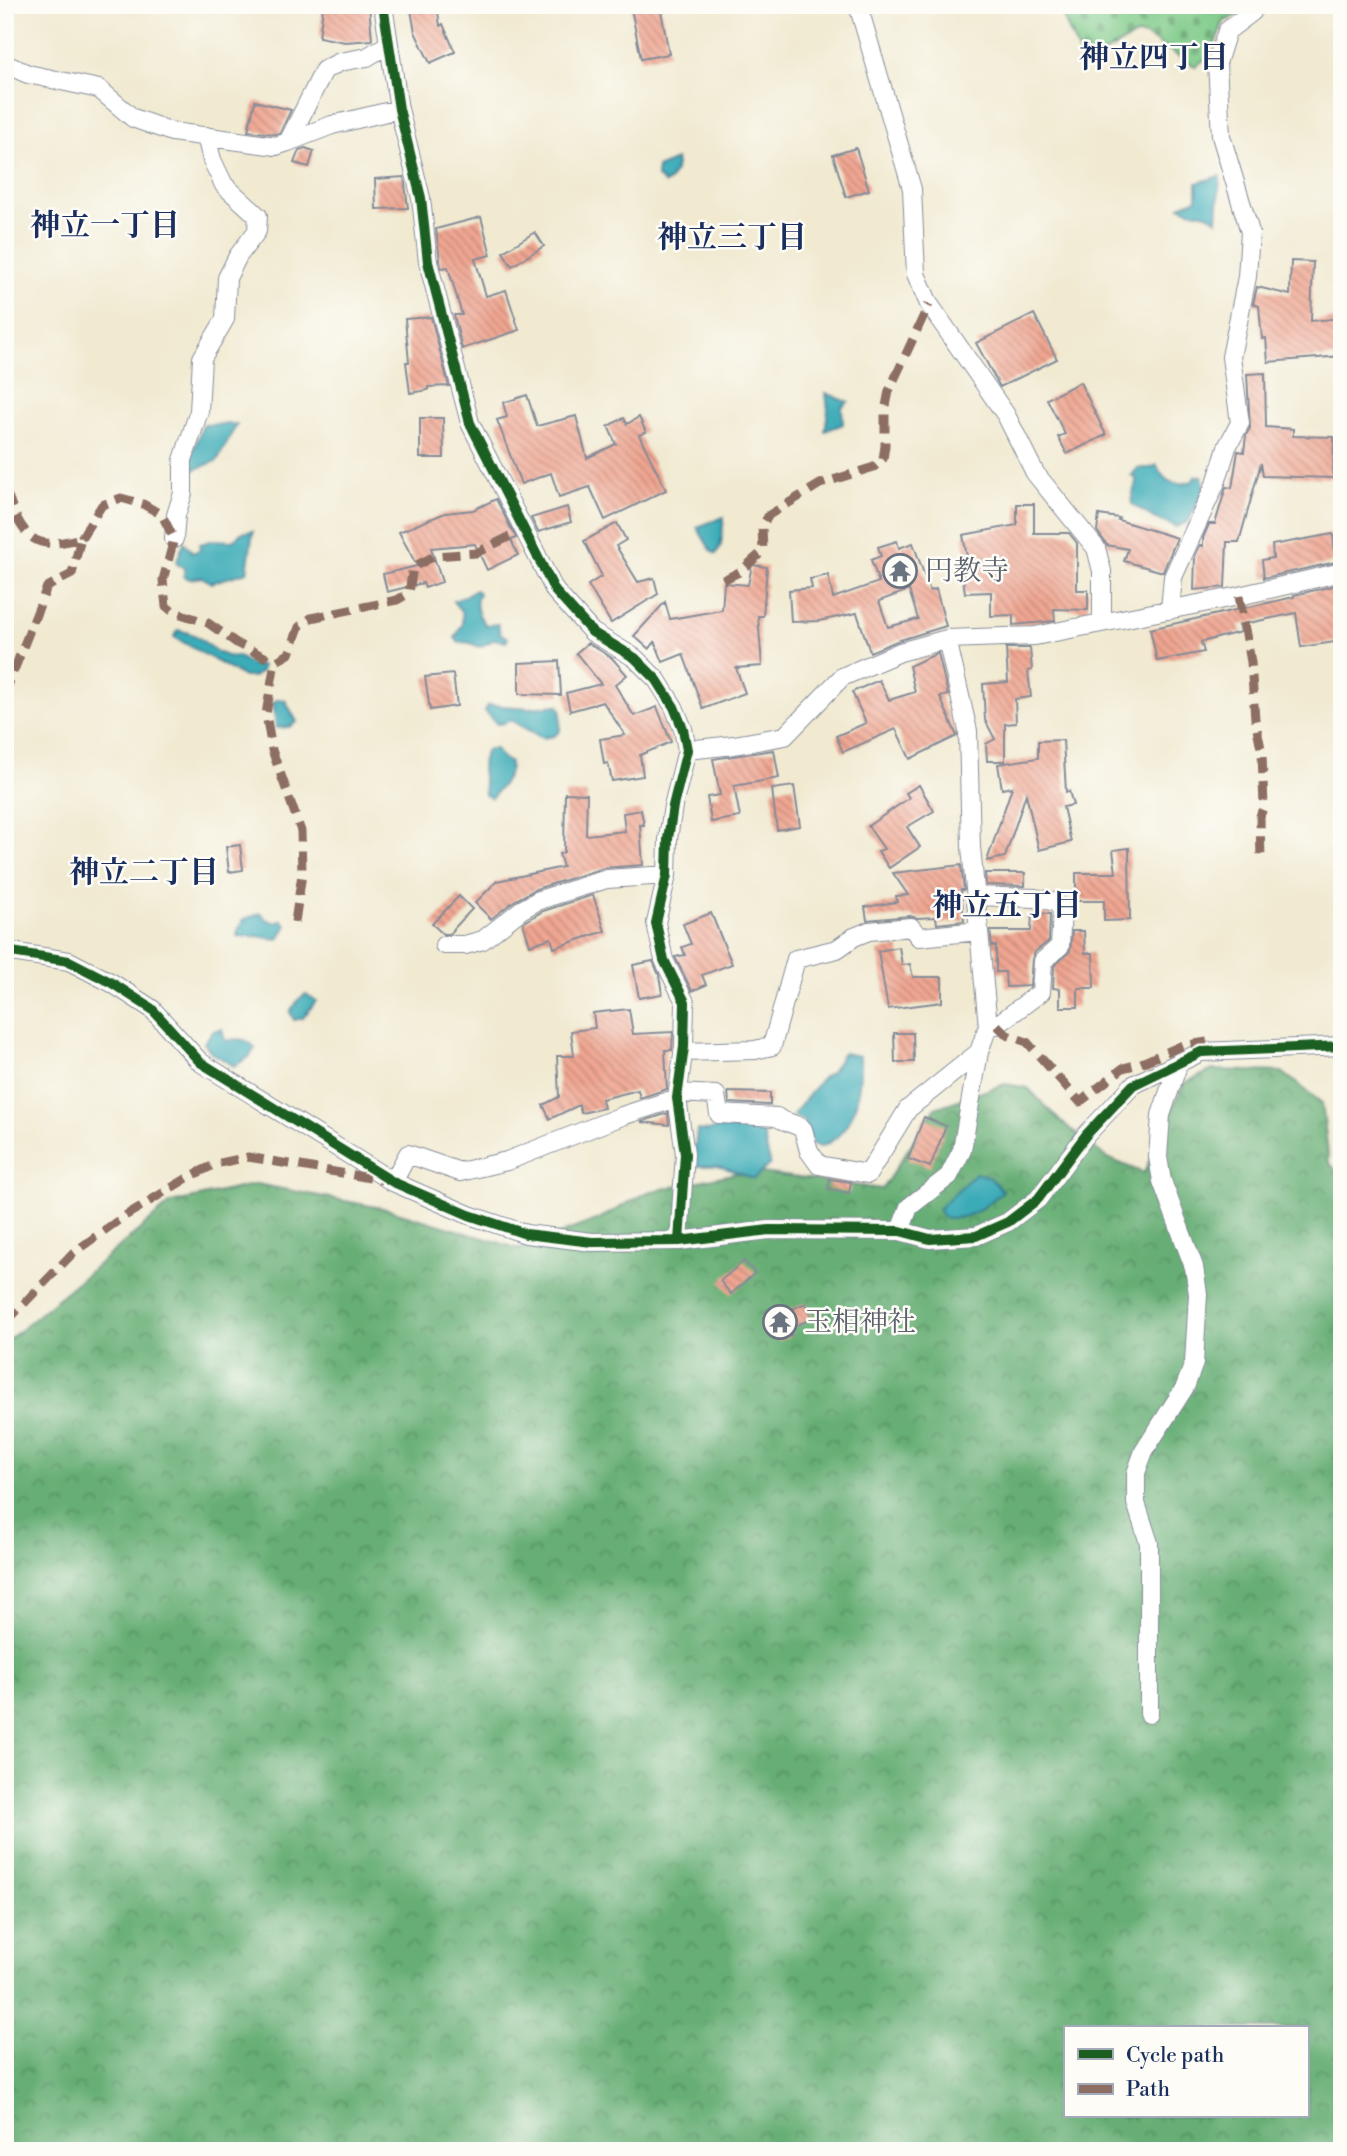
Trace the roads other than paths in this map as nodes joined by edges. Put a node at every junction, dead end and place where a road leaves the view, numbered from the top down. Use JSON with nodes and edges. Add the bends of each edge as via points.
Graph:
{"nodes":[{"id":1,"x":383,"y":5,"type":"edge"},
{"id":2,"x":858,"y":5,"type":"edge"},
{"id":3,"x":1254,"y":5,"type":"edge"},
{"id":4,"x":389,"y":44,"type":"junction"},
{"id":5,"x":5,"y":64,"type":"edge"},
{"id":6,"x":399,"y":109,"type":"junction"},
{"id":7,"x":206,"y":136,"type":"junction"},
{"id":8,"x":288,"y":142,"type":"junction"},
{"id":9,"x":174,"y":539,"type":"dead end"},
{"id":10,"x":1342,"y":572,"type":"edge"},
{"id":11,"x":1170,"y":610,"type":"junction"},
{"id":12,"x":1102,"y":622,"type":"junction"},
{"id":13,"x":947,"y":639,"type":"junction"},
{"id":14,"x":687,"y":750,"type":"junction"},
{"id":15,"x":667,"y":875,"type":"junction"},
{"id":16,"x":976,"y":897,"type":"junction"},
{"id":17,"x":979,"y":931,"type":"junction"},
{"id":18,"x":444,"y":945,"type":"dead end"},
{"id":19,"x":5,"y":951,"type":"edge"},
{"id":20,"x":988,"y":1026,"type":"junction"},
{"id":21,"x":1342,"y":1046,"type":"edge"},
{"id":22,"x":683,"y":1052,"type":"junction"},
{"id":23,"x":979,"y":1052,"type":"junction"},
{"id":24,"x":1179,"y":1062,"type":"junction"},
{"id":25,"x":678,"y":1096,"type":"junction"},
{"id":26,"x":393,"y":1182,"type":"junction"},
{"id":27,"x":900,"y":1231,"type":"junction"},
{"id":28,"x":679,"y":1241,"type":"junction"},
{"id":29,"x":1149,"y":1714,"type":"dead end"}],
"edges":[{"from":1,"to":4,"type":"street"},
{"from":2,"to":12,"type":"street","via":[[912,189],[916,274],[929,304],[1006,415],[1035,473],[1096,548],[1102,571]]},
{"from":3,"to":11,"type":"street","via":[[1252,12],[1227,31],[1217,63],[1221,136],[1250,232],[1247,278],[1231,357],[1240,423],[1173,577]]},
{"from":4,"to":6,"type":"street"},
{"from":4,"to":8,"type":"street","via":[[367,57],[324,70]]},
{"from":5,"to":7,"type":"street","via":[[27,74],[99,89],[134,118]]},
{"from":6,"to":8,"type":"street","via":[[332,125]]},
{"from":6,"to":14,"type":"street","via":[[421,198],[434,291],[470,423],[555,591],[592,632],[635,658],[657,680],[683,729]]},
{"from":7,"to":8,"type":"street","via":[[276,146]]},
{"from":7,"to":9,"type":"street","via":[[224,186],[258,216],[257,231],[227,278],[225,319],[202,358],[199,411],[183,460],[183,493]]},
{"from":10,"to":11,"type":"street"},
{"from":11,"to":12,"type":"street"},
{"from":12,"to":13,"type":"street","via":[[1035,636]]},
{"from":13,"to":14,"type":"street","via":[[900,652],[842,677],[785,736]]},
{"from":13,"to":16,"type":"street","via":[[968,731]]},
{"from":14,"to":15,"type":"street","via":[[673,806]]},
{"from":15,"to":18,"type":"street","via":[[607,879],[539,900],[483,940]]},
{"from":15,"to":22,"type":"street","via":[[656,923],[664,960],[685,1002]]},
{"from":16,"to":17,"type":"street"},
{"from":16,"to":20,"type":"street","via":[[1035,898],[1056,902],[1062,910],[1060,946],[1043,961],[1041,992],[997,1025]]},
{"from":17,"to":20,"type":"street"},
{"from":17,"to":22,"type":"street","via":[[919,937],[911,927],[869,931],[837,949],[796,959],[772,1046]]},
{"from":19,"to":26,"type":"street","via":[[69,961],[112,983],[152,1009],[200,1062]]},
{"from":20,"to":23,"type":"street"},
{"from":21,"to":24,"type":"street","via":[[1201,1052]]},
{"from":22,"to":25,"type":"street"},
{"from":23,"to":25,"type":"street","via":[[908,1110],[868,1174],[820,1165],[808,1151],[803,1129],[793,1122],[719,1114],[716,1095]]},
{"from":23,"to":27,"type":"street","via":[[962,1150],[949,1176],[909,1207]]},
{"from":24,"to":27,"type":"street","via":[[1133,1084],[1086,1135],[1038,1199],[1008,1222],[976,1236],[930,1239]]},
{"from":24,"to":29,"type":"street","via":[[1161,1115],[1158,1157],[1162,1181],[1194,1267],[1198,1294],[1194,1363],[1136,1473],[1136,1503],[1149,1543]]},
{"from":25,"to":26,"type":"street","via":[[508,1161],[460,1172],[408,1154]]},
{"from":25,"to":28,"type":"street","via":[[685,1154]]},
{"from":26,"to":28,"type":"street","via":[[526,1234],[592,1242]]},
{"from":27,"to":28,"type":"street","via":[[769,1230]]}]}
